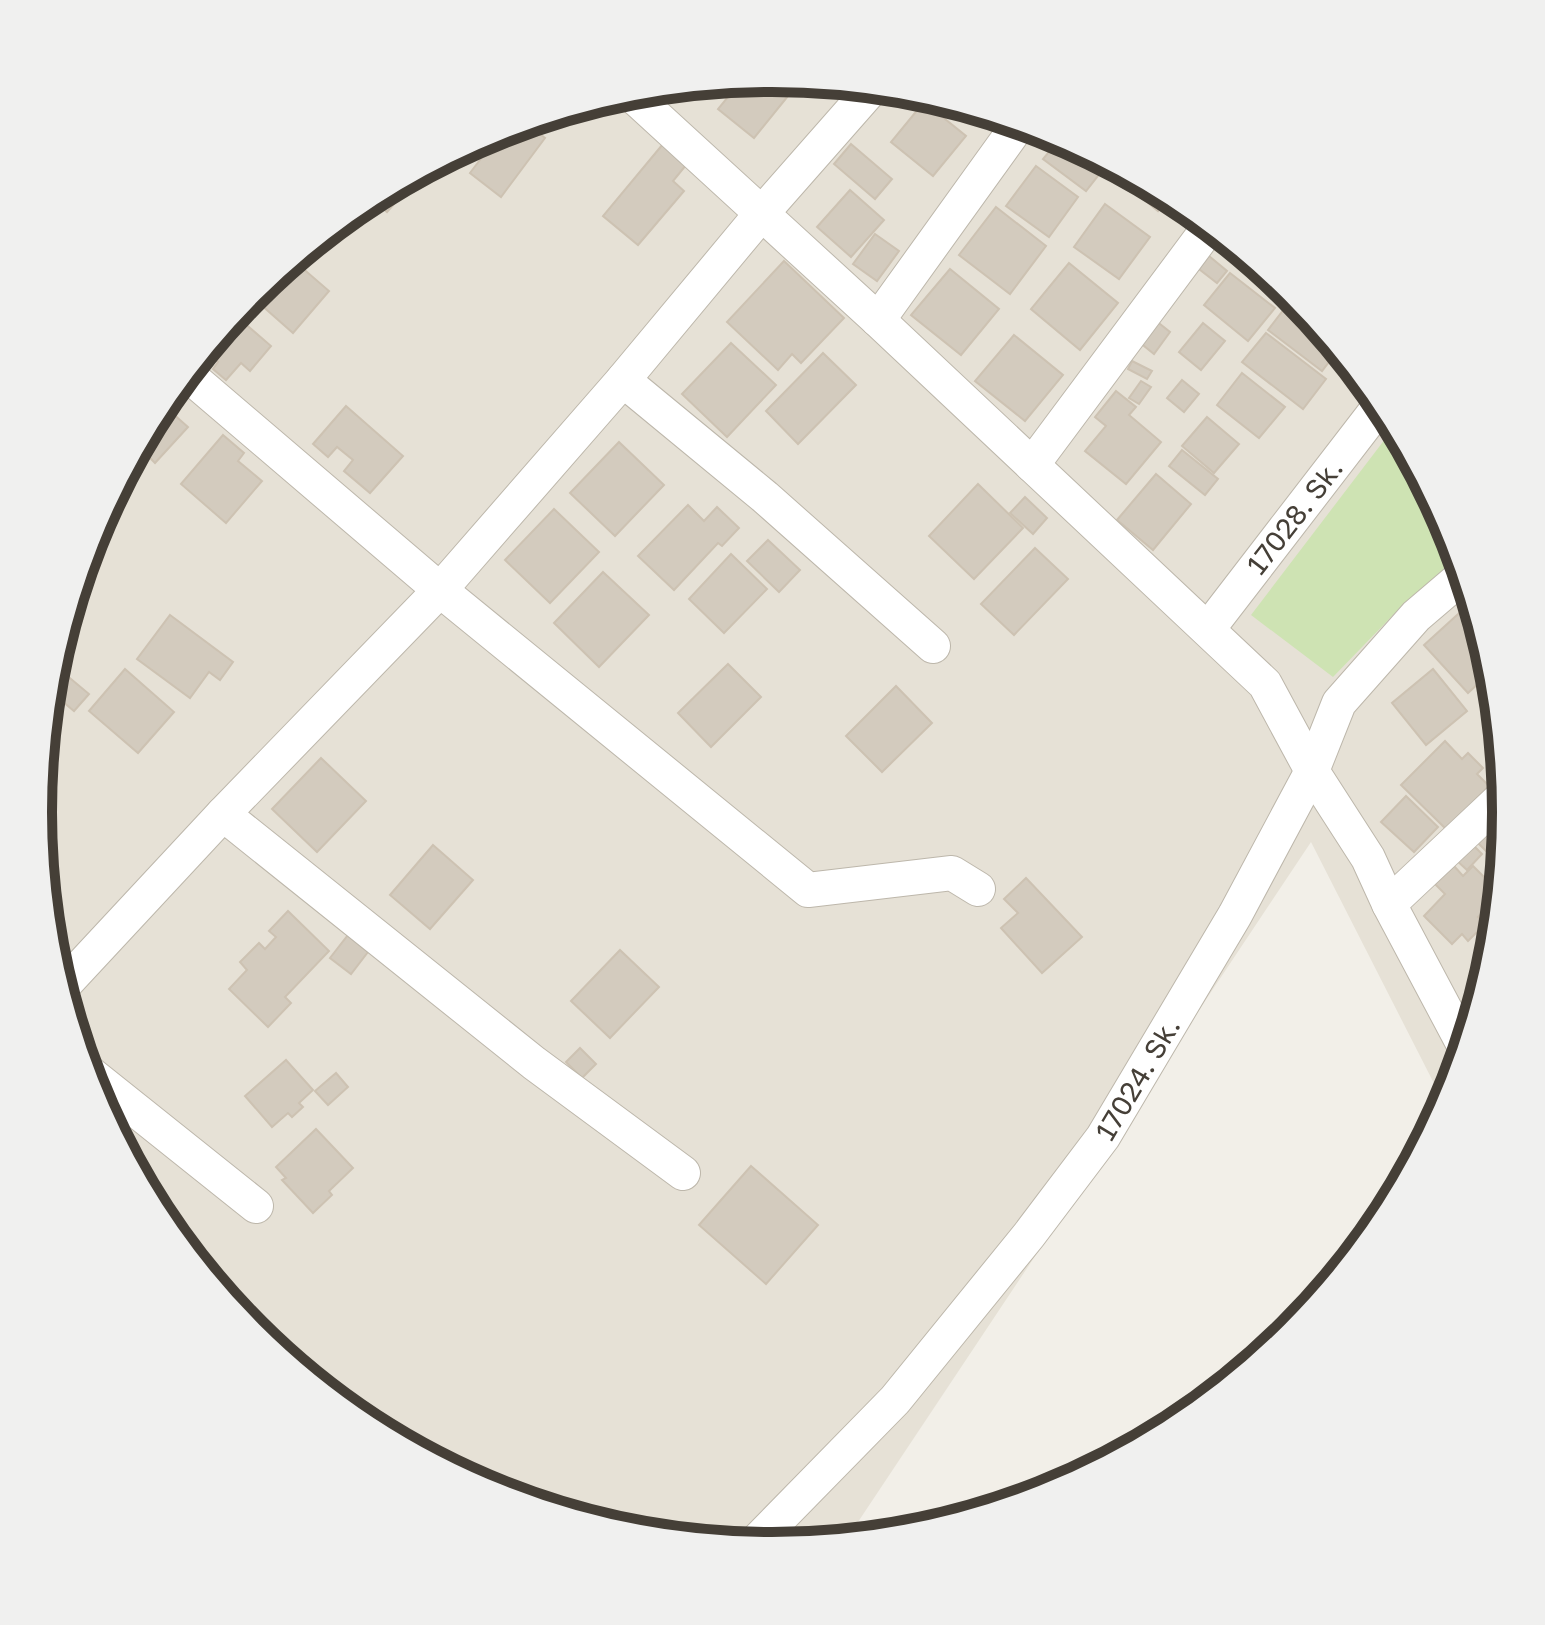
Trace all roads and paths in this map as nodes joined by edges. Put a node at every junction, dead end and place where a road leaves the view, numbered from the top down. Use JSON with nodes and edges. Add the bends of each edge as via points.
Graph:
{"nodes":[{"id":1,"x":863,"y":98,"type":"edge"},
{"id":2,"x":642,"y":104,"type":"edge"},
{"id":3,"x":1012,"y":133,"type":"edge"},
{"id":4,"x":762,"y":213,"type":"junction"},
{"id":5,"x":1203,"y":235,"type":"edge"},
{"id":6,"x":878,"y":320,"type":"junction"},
{"id":7,"x":623,"y":380,"type":"junction"},
{"id":8,"x":196,"y":381,"type":"edge"},
{"id":9,"x":1373,"y":414,"type":"edge"},
{"id":10,"x":1032,"y":465,"type":"junction"},
{"id":11,"x":1455,"y":582,"type":"edge"},
{"id":12,"x":440,"y":590,"type":"junction"},
{"id":13,"x":1208,"y":629,"type":"junction"},
{"id":14,"x":933,"y":646,"type":"dead end"},
{"id":15,"x":1312,"y":771,"type":"junction"},
{"id":16,"x":1493,"y":806,"type":"edge"},
{"id":17,"x":223,"y":814,"type":"junction"},
{"id":18,"x":978,"y":889,"type":"dead end"},
{"id":19,"x":1389,"y":904,"type":"junction"},
{"id":20,"x":72,"y":977,"type":"edge"},
{"id":21,"x":1458,"y":1034,"type":"edge"},
{"id":22,"x":106,"y":1087,"type":"edge"},
{"id":23,"x":683,"y":1173,"type":"dead end"},
{"id":24,"x":256,"y":1206,"type":"dead end"},
{"id":25,"x":765,"y":1533,"type":"edge"}],
"edges":[{"from":1,"to":4,"type":"street"},
{"from":2,"to":4,"type":"street"},
{"from":3,"to":6,"type":"street"},
{"from":4,"to":6,"type":"street"},
{"from":4,"to":7,"type":"street"},
{"from":5,"to":10,"type":"street"},
{"from":6,"to":10,"type":"street"},
{"from":7,"to":12,"type":"street"},
{"from":7,"to":14,"type":"street"},
{"from":8,"to":12,"type":"street"},
{"from":9,"to":13,"type":"street","name":"17028. Sk."},
{"from":10,"to":13,"type":"street"},
{"from":11,"to":15,"type":"street","name":"17024. Sk.","via":[[1416,616],[1339,703]]},
{"from":12,"to":17,"type":"street"},
{"from":12,"to":18,"type":"street","via":[[808,890],[952,873]]},
{"from":13,"to":15,"type":"street","via":[[1265,684]]},
{"from":15,"to":19,"type":"street","via":[[1368,858]]},
{"from":15,"to":25,"type":"street","name":"17024. Sk.","via":[[1235,915],[1103,1137],[895,1400]]},
{"from":16,"to":19,"type":"street"},
{"from":17,"to":20,"type":"street"},
{"from":17,"to":23,"type":"street","via":[[534,1063]]},
{"from":19,"to":21,"type":"street"},
{"from":22,"to":24,"type":"street"}]}
